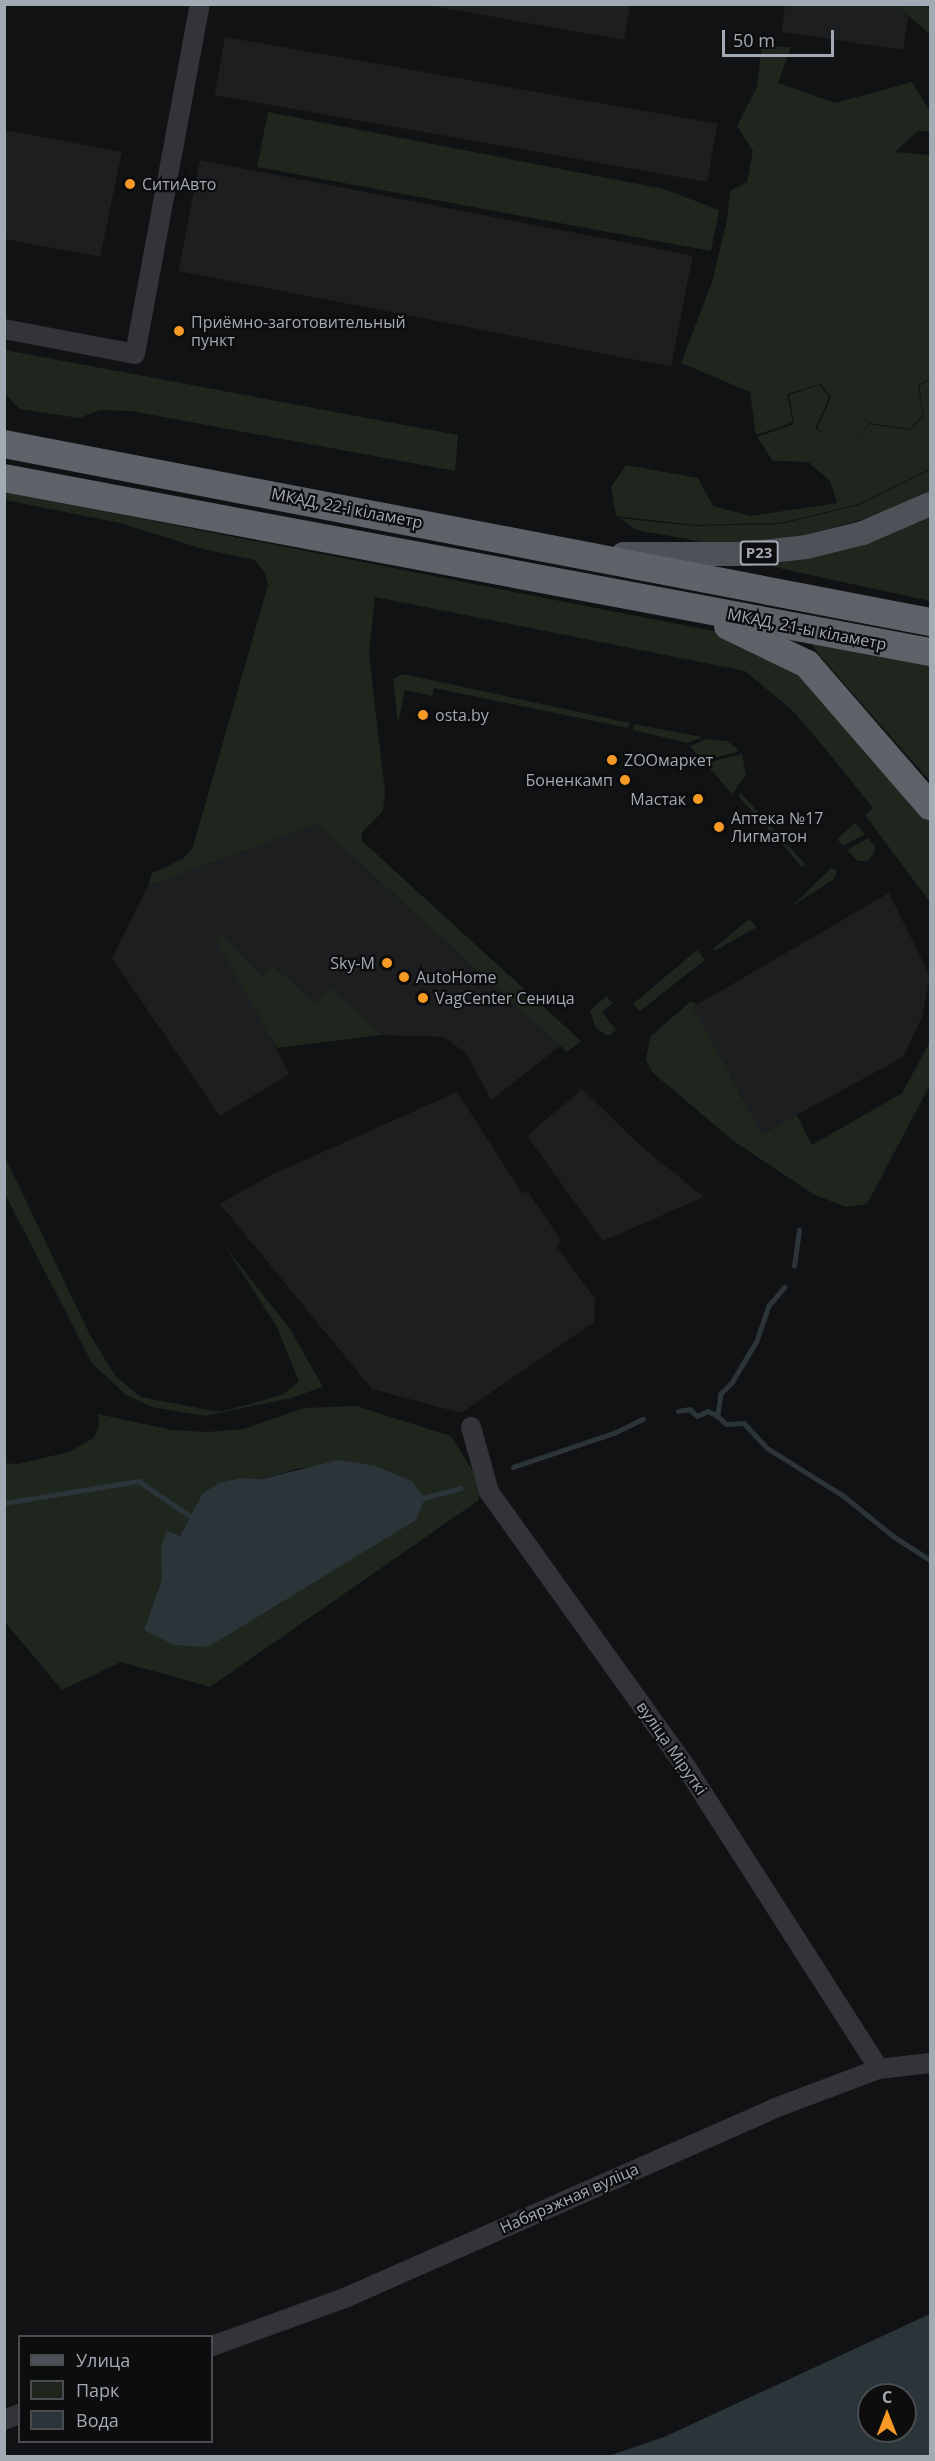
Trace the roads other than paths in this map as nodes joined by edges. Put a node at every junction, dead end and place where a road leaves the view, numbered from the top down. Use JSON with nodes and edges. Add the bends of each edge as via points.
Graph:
{"nodes":[{"id":1,"x":200,"y":4,"type":"edge"},
{"id":2,"x":4,"y":329,"type":"edge"},
{"id":3,"x":4,"y":444,"type":"edge"},
{"id":4,"x":4,"y":478,"type":"edge"},
{"id":5,"x":930,"y":504,"type":"edge"},
{"id":6,"x":579,"y":552,"type":"junction"},
{"id":7,"x":688,"y":574,"type":"joint"},
{"id":8,"x":656,"y":600,"type":"junction"},
{"id":9,"x":684,"y":606,"type":"joint"},
{"id":10,"x":930,"y":622,"type":"edge"},
{"id":11,"x":930,"y":652,"type":"edge"},
{"id":12,"x":930,"y":806,"type":"edge"},
{"id":13,"x":471,"y":1427,"type":"dead end"},
{"id":14,"x":930,"y":2063,"type":"edge"},
{"id":15,"x":879,"y":2069,"type":"junction"},
{"id":16,"x":213,"y":2346,"type":"edge"}],
"edges":[{"from":1,"to":2,"type":"street","via":[[135,354]]},
{"from":3,"to":6,"type":"highway","name":"МКАД, 22-і кіламетр"},
{"from":4,"to":8,"type":"highway","name":"МКАД, 22-і кіламетр"},
{"from":5,"to":6,"type":"main road","number":"Р23","via":[[862,533],[806,547],[693,556]]},
{"from":6,"to":7,"type":"highway","name":"МКАД, 22-і кіламетр"},
{"from":7,"to":10,"type":"highway","name":"МКАД, 21-ы кіламетр"},
{"from":8,"to":9,"type":"highway","name":"МКАД, 22-і кіламетр"},
{"from":8,"to":12,"type":"highway","via":[[750,634],[807,664]]},
{"from":9,"to":11,"type":"highway","name":"МКАД, 21-ы кіламетр"},
{"from":13,"to":15,"type":"street","name":"вуліца Міруткі","via":[[489,1492],[686,1767]]},
{"from":14,"to":15,"type":"street","name":"Набярэжная вуліца"},
{"from":15,"to":16,"type":"street","name":"Набярэжная вуліца","via":[[775,2108],[347,2297]]}]}
